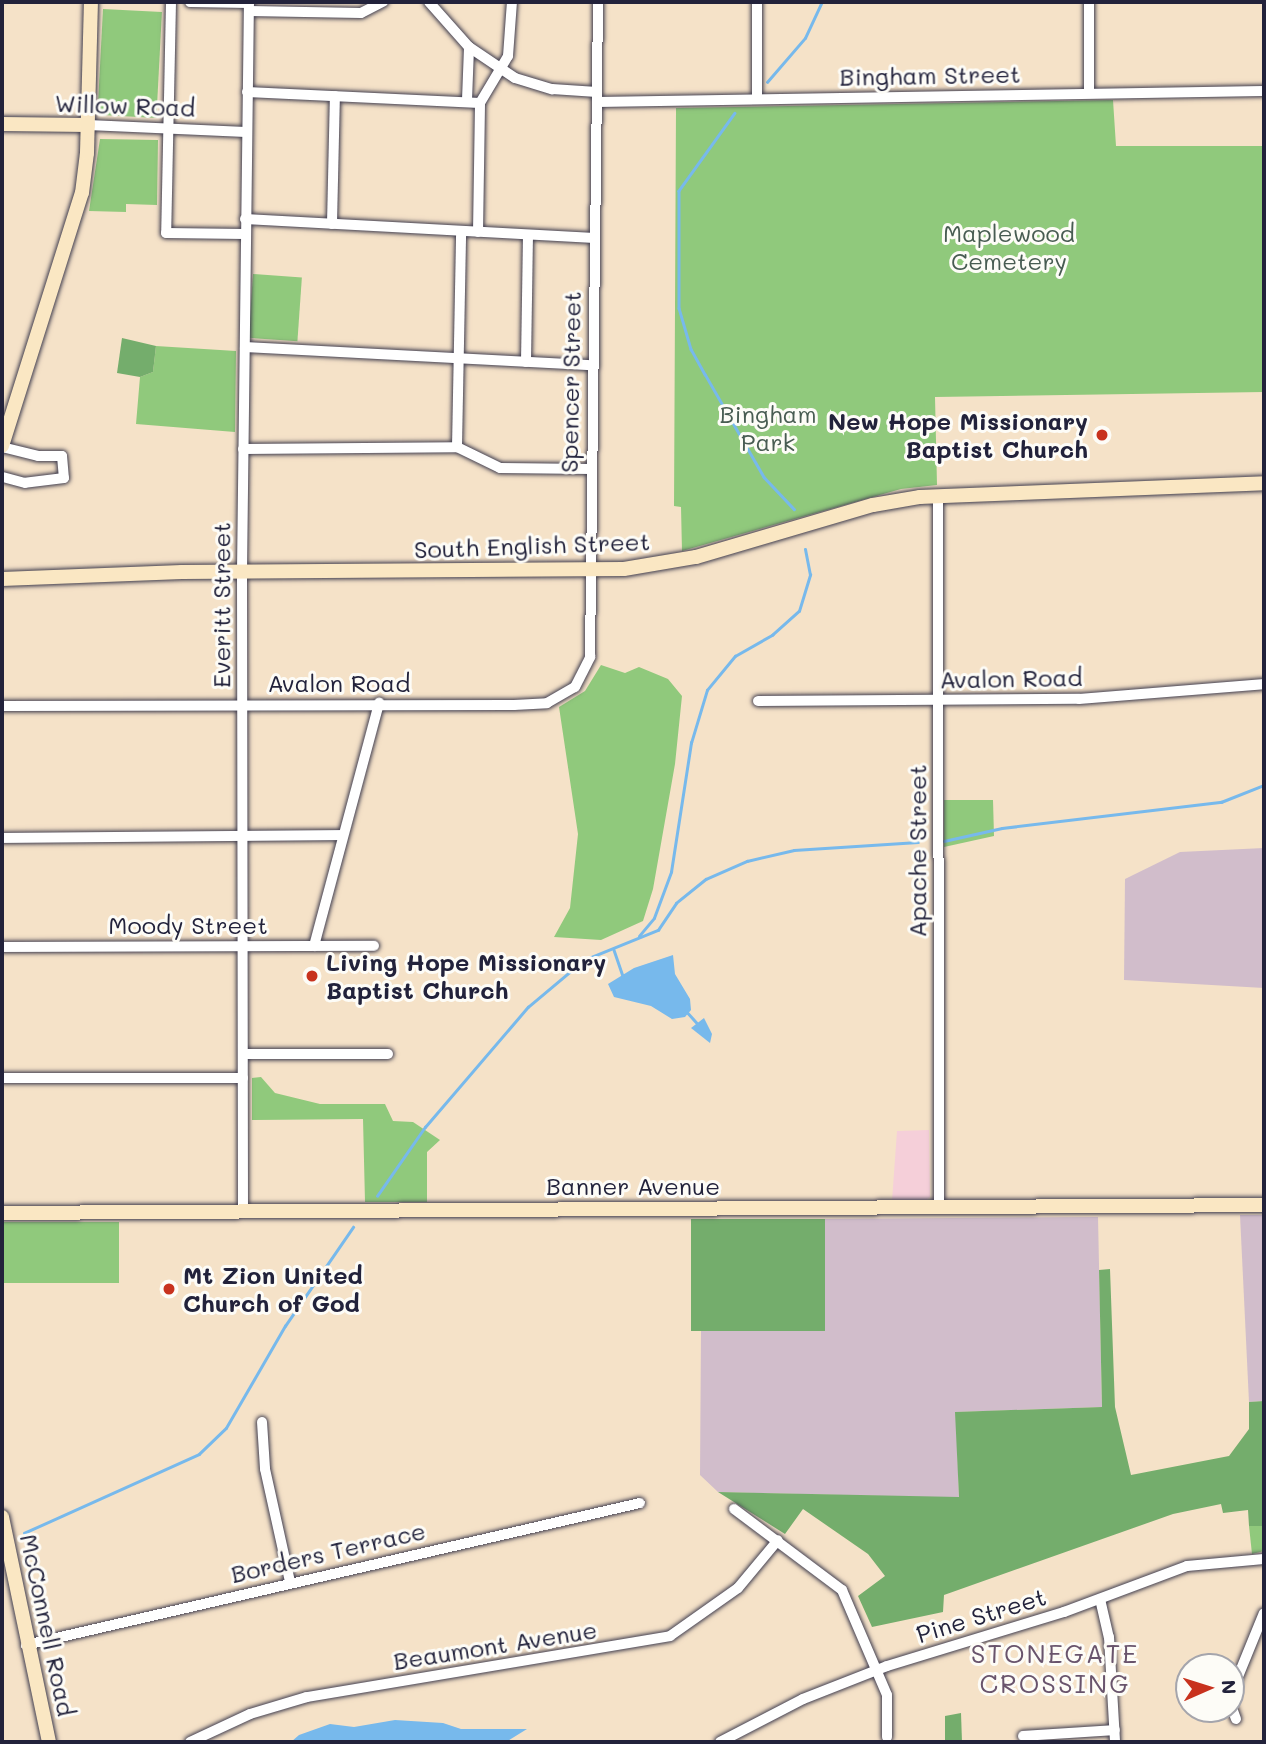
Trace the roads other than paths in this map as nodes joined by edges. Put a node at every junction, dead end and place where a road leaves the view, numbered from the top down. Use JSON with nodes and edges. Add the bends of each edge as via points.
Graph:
{"nodes":[{"id":1,"x":91,"y":2,"type":"edge"},
{"id":2,"x":171,"y":2,"type":"edge"},
{"id":3,"x":190,"y":2,"type":"edge"},
{"id":4,"x":383,"y":2,"type":"edge"},
{"id":5,"x":429,"y":2,"type":"edge"},
{"id":6,"x":512,"y":2,"type":"edge"},
{"id":7,"x":598,"y":2,"type":"edge"},
{"id":8,"x":757,"y":2,"type":"edge"},
{"id":9,"x":1089,"y":2,"type":"edge"},
{"id":10,"x":249,"y":5,"type":"edge"},
{"id":11,"x":469,"y":47,"type":"junction"},
{"id":12,"x":501,"y":70,"type":"junction"},
{"id":13,"x":1264,"y":91,"type":"edge"},
{"id":14,"x":247,"y":92,"type":"junction"},
{"id":15,"x":1089,"y":93,"type":"junction"},
{"id":16,"x":335,"y":96,"type":"junction"},
{"id":17,"x":597,"y":97,"type":"junction"},
{"id":18,"x":757,"y":98,"type":"junction"},
{"id":19,"x":467,"y":100,"type":"junction"},
{"id":20,"x":480,"y":103,"type":"junction"},
{"id":21,"x":2,"y":124,"type":"edge"},
{"id":22,"x":88,"y":125,"type":"junction"},
{"id":23,"x":168,"y":129,"type":"junction"},
{"id":24,"x":246,"y":131,"type":"junction"},
{"id":25,"x":245,"y":219,"type":"junction"},
{"id":26,"x":332,"y":224,"type":"junction"},
{"id":27,"x":461,"y":231,"type":"junction"},
{"id":28,"x":478,"y":232,"type":"junction"},
{"id":29,"x":245,"y":234,"type":"junction"},
{"id":30,"x":528,"y":235,"type":"junction"},
{"id":31,"x":594,"y":238,"type":"junction"},
{"id":32,"x":245,"y":347,"type":"junction"},
{"id":33,"x":459,"y":359,"type":"junction"},
{"id":34,"x":526,"y":362,"type":"junction"},
{"id":35,"x":592,"y":365,"type":"junction"},
{"id":36,"x":2,"y":446,"type":"edge"},
{"id":37,"x":457,"y":447,"type":"junction"},
{"id":38,"x":243,"y":449,"type":"junction"},
{"id":39,"x":591,"y":469,"type":"junction"},
{"id":40,"x":2,"y":477,"type":"edge"},
{"id":41,"x":1264,"y":483,"type":"edge"},
{"id":42,"x":939,"y":495,"type":"junction"},
{"id":43,"x":589,"y":569,"type":"junction"},
{"id":44,"x":242,"y":572,"type":"junction"},
{"id":45,"x":2,"y":579,"type":"edge"},
{"id":46,"x":1264,"y":684,"type":"edge"},
{"id":47,"x":758,"y":701,"type":"dead end"},
{"id":48,"x":938,"y":701,"type":"junction"},
{"id":49,"x":379,"y":703,"type":"junction"},
{"id":50,"x":243,"y":704,"type":"junction"},
{"id":51,"x":508,"y":705,"type":"joint"},
{"id":52,"x":2,"y":706,"type":"edge"},
{"id":53,"x":244,"y":835,"type":"junction"},
{"id":54,"x":343,"y":835,"type":"junction"},
{"id":55,"x":2,"y":838,"type":"edge"},
{"id":56,"x":244,"y":945,"type":"junction"},
{"id":57,"x":314,"y":946,"type":"junction"},
{"id":58,"x":374,"y":946,"type":"dead end"},
{"id":59,"x":2,"y":947,"type":"edge"},
{"id":60,"x":243,"y":1054,"type":"junction"},
{"id":61,"x":388,"y":1054,"type":"dead end"},
{"id":62,"x":2,"y":1078,"type":"edge"},
{"id":63,"x":243,"y":1078,"type":"junction"},
{"id":64,"x":1264,"y":1205,"type":"edge"},
{"id":65,"x":939,"y":1206,"type":"junction"},
{"id":66,"x":243,"y":1209,"type":"junction"},
{"id":67,"x":2,"y":1213,"type":"edge"},
{"id":68,"x":262,"y":1422,"type":"dead end"},
{"id":69,"x":640,"y":1503,"type":"dead end"},
{"id":70,"x":734,"y":1509,"type":"dead end"},
{"id":71,"x":2,"y":1517,"type":"edge"},
{"id":72,"x":778,"y":1540,"type":"junction"},
{"id":73,"x":1264,"y":1559,"type":"edge"},
{"id":74,"x":290,"y":1581,"type":"junction"},
{"id":75,"x":1100,"y":1599,"type":"junction"},
{"id":76,"x":1264,"y":1613,"type":"edge"},
{"id":77,"x":26,"y":1645,"type":"junction"},
{"id":78,"x":1245,"y":1659,"type":"edge"},
{"id":79,"x":878,"y":1670,"type":"junction"},
{"id":80,"x":1115,"y":1730,"type":"junction"},
{"id":81,"x":1023,"y":1736,"type":"dead end"},
{"id":82,"x":887,"y":1737,"type":"dead end"},
{"id":83,"x":49,"y":1742,"type":"edge"},
{"id":84,"x":190,"y":1742,"type":"edge"},
{"id":85,"x":720,"y":1742,"type":"edge"},
{"id":86,"x":1115,"y":1742,"type":"edge"}],
"edges":[{"from":1,"to":22,"type":"street"},
{"from":2,"to":23,"type":"street"},
{"from":3,"to":10,"type":"street"},
{"from":4,"to":10,"type":"street","via":[[361,13]]},
{"from":5,"to":11,"type":"street","name":"Bingham Street"},
{"from":6,"to":12,"type":"street","via":[[511,48]]},
{"from":7,"to":17,"type":"street","name":"Spencer Street"},
{"from":8,"to":18,"type":"street"},
{"from":9,"to":15,"type":"street"},
{"from":10,"to":14,"type":"street","name":"Everitt Street"},
{"from":11,"to":12,"type":"street","name":"Bingham Street"},
{"from":11,"to":19,"type":"street"},
{"from":12,"to":17,"type":"street","name":"Bingham Street","via":[[533,85]]},
{"from":12,"to":20,"type":"street"},
{"from":13,"to":15,"type":"street","name":"Bingham Street"},
{"from":14,"to":16,"type":"street"},
{"from":14,"to":24,"type":"street","name":"Everitt Street"},
{"from":15,"to":18,"type":"street","name":"Bingham Street"},
{"from":16,"to":19,"type":"street"},
{"from":16,"to":26,"type":"street"},
{"from":17,"to":18,"type":"street","name":"Bingham Street"},
{"from":17,"to":31,"type":"street","name":"Spencer Street"},
{"from":19,"to":20,"type":"street"},
{"from":20,"to":28,"type":"street"},
{"from":21,"to":22,"type":"street","name":"Willow Road"},
{"from":22,"to":23,"type":"street","name":"Willow Road"},
{"from":22,"to":36,"type":"street","via":[[82,193]]},
{"from":23,"to":24,"type":"street","name":"Willow Road"},
{"from":23,"to":29,"type":"street","via":[[166,233]]},
{"from":24,"to":25,"type":"street","name":"Everitt Street"},
{"from":25,"to":26,"type":"street"},
{"from":25,"to":29,"type":"street","name":"Everitt Street"},
{"from":26,"to":27,"type":"street"},
{"from":27,"to":28,"type":"street"},
{"from":27,"to":33,"type":"street"},
{"from":28,"to":30,"type":"street"},
{"from":29,"to":32,"type":"street","name":"Everitt Street"},
{"from":30,"to":31,"type":"street"},
{"from":30,"to":34,"type":"street"},
{"from":31,"to":35,"type":"street","name":"Spencer Street"},
{"from":32,"to":33,"type":"street"},
{"from":32,"to":38,"type":"street","name":"Everitt Street"},
{"from":33,"to":34,"type":"street"},
{"from":33,"to":37,"type":"street"},
{"from":34,"to":35,"type":"street"},
{"from":35,"to":39,"type":"street","name":"Spencer Street"},
{"from":36,"to":40,"type":"street","via":[[38,456],[62,456],[64,478],[25,483]]},
{"from":37,"to":38,"type":"street"},
{"from":37,"to":39,"type":"street","via":[[499,468]]},
{"from":38,"to":44,"type":"street","name":"Everitt Street"},
{"from":39,"to":43,"type":"street","name":"Spencer Street"},
{"from":41,"to":42,"type":"street","name":"South English Street"},
{"from":42,"to":43,"type":"street","name":"South English Street","via":[[873,505],[678,561]]},
{"from":42,"to":48,"type":"street","name":"Apache Street"},
{"from":43,"to":44,"type":"street","name":"South English Street"},
{"from":43,"to":51,"type":"street","name":"Spencer Street","via":[[590,657],[575,687],[547,703]]},
{"from":44,"to":45,"type":"street","name":"South English Street"},
{"from":44,"to":50,"type":"street","name":"Everitt Street"},
{"from":46,"to":48,"type":"street","name":"Avalon Road","via":[[1079,698]]},
{"from":47,"to":48,"type":"street","name":"Avalon Road"},
{"from":48,"to":65,"type":"street","name":"Apache Street"},
{"from":49,"to":50,"type":"street","name":"Avalon Road"},
{"from":49,"to":51,"type":"street","name":"Avalon Road"},
{"from":49,"to":54,"type":"street"},
{"from":50,"to":52,"type":"street","name":"Avalon Road"},
{"from":50,"to":53,"type":"street","name":"Everitt Street"},
{"from":53,"to":54,"type":"street"},
{"from":53,"to":55,"type":"street"},
{"from":53,"to":56,"type":"street","name":"Everitt Street"},
{"from":54,"to":57,"type":"street"},
{"from":56,"to":57,"type":"street","name":"Moody Street"},
{"from":56,"to":59,"type":"street","name":"Moody Street"},
{"from":56,"to":60,"type":"street","name":"Everitt Street"},
{"from":57,"to":58,"type":"street","name":"Moody Street"},
{"from":60,"to":61,"type":"street"},
{"from":60,"to":63,"type":"street","name":"Everitt Street"},
{"from":62,"to":63,"type":"street"},
{"from":63,"to":66,"type":"street","name":"Everitt Street"},
{"from":64,"to":65,"type":"street","name":"Banner Avenue"},
{"from":65,"to":66,"type":"street","name":"Banner Avenue"},
{"from":66,"to":67,"type":"street","name":"Banner Avenue"},
{"from":68,"to":74,"type":"street","via":[[265,1469]]},
{"from":69,"to":74,"type":"street","name":"Borders Terrace"},
{"from":70,"to":72,"type":"street"},
{"from":71,"to":77,"type":"street","name":"McConnell Road"},
{"from":72,"to":79,"type":"street","via":[[842,1590]]},
{"from":72,"to":84,"type":"street","name":"Beaumont Avenue","via":[[738,1587],[670,1636],[307,1696],[250,1714]]},
{"from":73,"to":75,"type":"street","name":"Pine Street","via":[[1203,1562]]},
{"from":74,"to":77,"type":"street","name":"Borders Terrace"},
{"from":75,"to":79,"type":"street","name":"Pine Street"},
{"from":75,"to":80,"type":"street","via":[[1109,1637]]},
{"from":76,"to":78,"type":"street"},
{"from":77,"to":83,"type":"street","name":"McConnell Road"},
{"from":79,"to":82,"type":"street","via":[[887,1695]]},
{"from":79,"to":85,"type":"street","name":"Pine Street","via":[[803,1699]]},
{"from":80,"to":81,"type":"street"},
{"from":80,"to":86,"type":"street"}]}
